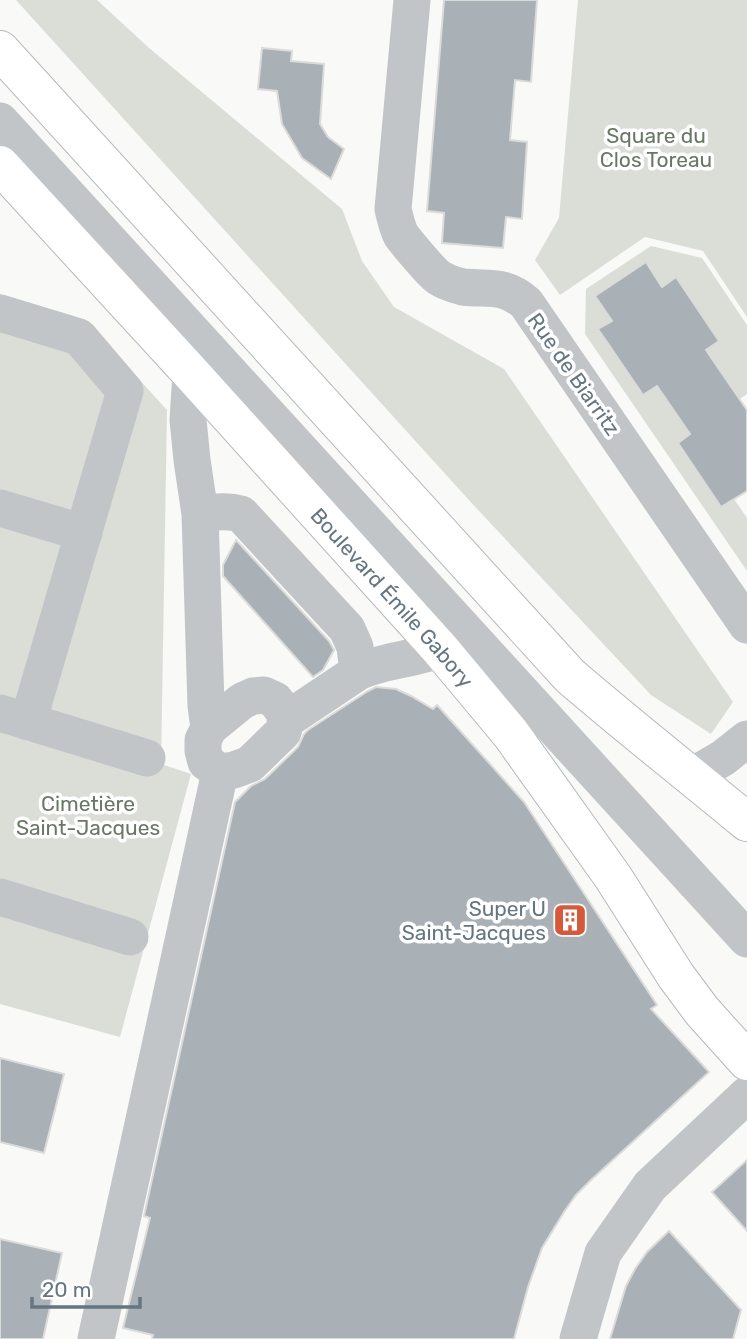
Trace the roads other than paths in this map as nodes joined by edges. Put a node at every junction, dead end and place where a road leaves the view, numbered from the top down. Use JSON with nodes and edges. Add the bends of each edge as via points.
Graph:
{"nodes":[{"id":1,"x":412,"y":0,"type":"edge"},
{"id":2,"x":0,"y":50,"type":"edge"},
{"id":3,"x":0,"y":121,"type":"edge"},
{"id":4,"x":0,"y":165,"type":"edge"},
{"id":5,"x":0,"y":313,"type":"edge"},
{"id":6,"x":191,"y":373,"type":"junction"},
{"id":7,"x":0,"y":508,"type":"edge"},
{"id":8,"x":200,"y":514,"type":"junction"},
{"id":9,"x":84,"y":533,"type":"junction"},
{"id":10,"x":747,"y":625,"type":"edge"},
{"id":11,"x":440,"y":649,"type":"junction"},
{"id":12,"x":358,"y":672,"type":"junction"},
{"id":13,"x":8,"y":719,"type":"edge"},
{"id":14,"x":286,"y":720,"type":"junction"},
{"id":15,"x":209,"y":728,"type":"junction"},
{"id":16,"x":747,"y":739,"type":"edge"},
{"id":17,"x":147,"y":758,"type":"dead end"},
{"id":18,"x":220,"y":772,"type":"junction"},
{"id":19,"x":692,"y":776,"type":"junction"},
{"id":20,"x":747,"y":822,"type":"edge"},
{"id":21,"x":0,"y":897,"type":"edge"},
{"id":22,"x":130,"y":937,"type":"dead end"},
{"id":23,"x":747,"y":939,"type":"edge"},
{"id":24,"x":747,"y":1061,"type":"edge"},
{"id":25,"x":747,"y":1095,"type":"edge"},
{"id":26,"x":96,"y":1339,"type":"edge"},
{"id":27,"x":578,"y":1339,"type":"edge"}],
"edges":[{"from":1,"to":10,"type":"street","name":"Rue de Biarritz","via":[[393,209],[402,237],[437,277],[463,287],[514,293],[526,303]]},
{"from":2,"to":19,"type":"main road","via":[[569,676]]},
{"from":3,"to":23,"type":"street"},
{"from":4,"to":6,"type":"main road","name":"Boulevard Émile Gabory"},
{"from":5,"to":9,"type":"street","via":[[79,337],[125,391]]},
{"from":6,"to":8,"type":"street","via":[[188,420]]},
{"from":6,"to":11,"type":"main road","name":"Boulevard Émile Gabory"},
{"from":7,"to":9,"type":"street"},
{"from":8,"to":12,"type":"street","via":[[241,514],[347,629]]},
{"from":8,"to":15,"type":"street"},
{"from":9,"to":13,"type":"street"},
{"from":11,"to":12,"type":"street"},
{"from":11,"to":24,"type":"main road","name":"Boulevard Émile Gabory","via":[[511,734],[702,1011]]},
{"from":12,"to":14,"type":"street"},
{"from":13,"to":17,"type":"street"},
{"from":14,"to":15,"type":"street","via":[[275,700],[253,696]]},
{"from":14,"to":18,"type":"street","via":[[283,732],[250,764]]},
{"from":15,"to":18,"type":"street","via":[[203,751],[206,762]]},
{"from":16,"to":19,"type":"street"},
{"from":18,"to":26,"type":"street"},
{"from":19,"to":20,"type":"main road"},
{"from":21,"to":22,"type":"street"},
{"from":25,"to":27,"type":"street","via":[[650,1186],[603,1253]]}]}
